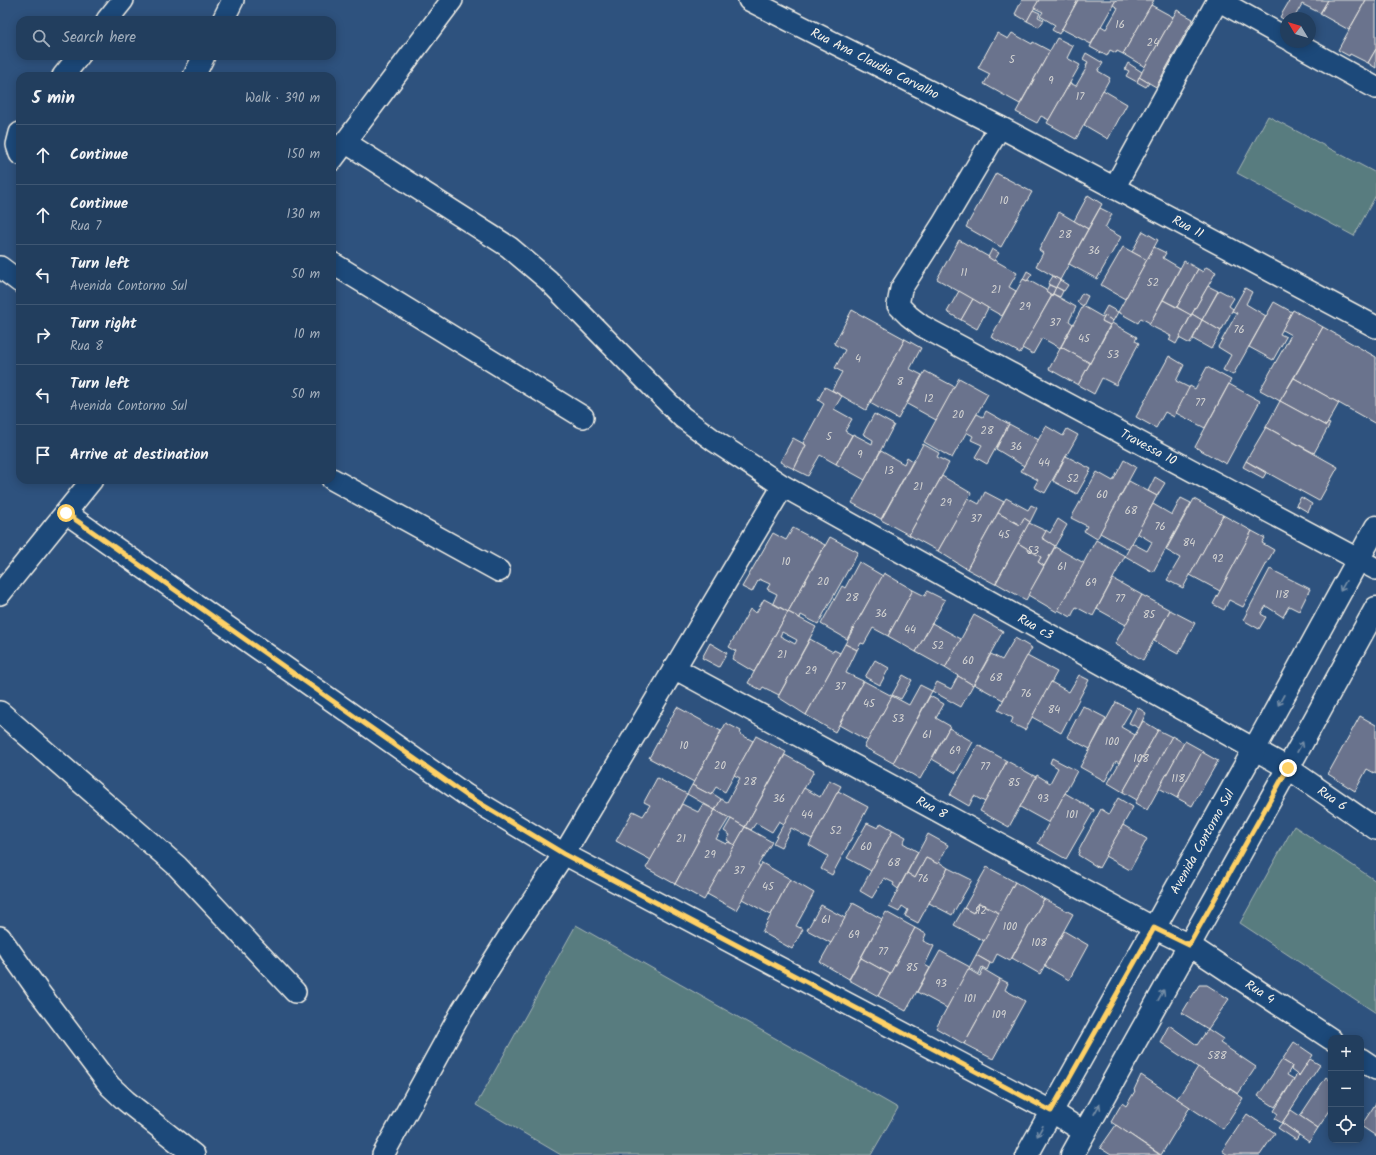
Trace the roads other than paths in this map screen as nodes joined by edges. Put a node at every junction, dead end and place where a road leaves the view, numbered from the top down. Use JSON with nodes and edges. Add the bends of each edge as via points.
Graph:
{"nodes":[{"id":1,"x":123,"y":0,"type":"edge"},
{"id":2,"x":233,"y":0,"type":"edge"},
{"id":3,"x":452,"y":0,"type":"edge"},
{"id":4,"x":749,"y":0,"type":"edge"},
{"id":5,"x":1218,"y":0,"type":"edge"},
{"id":6,"x":110,"y":16,"type":"edge"},
{"id":7,"x":225,"y":16,"type":"edge"},
{"id":8,"x":1280,"y":35,"type":"edge"},
{"id":9,"x":1304,"y":48,"type":"edge"},
{"id":10,"x":76,"y":60,"type":"edge"},
{"id":11,"x":202,"y":60,"type":"edge"},
{"id":12,"x":66,"y":72,"type":"edge"},
{"id":13,"x":196,"y":72,"type":"edge"},
{"id":14,"x":1376,"y":88,"type":"edge"},
{"id":15,"x":1000,"y":127,"type":"junction"},
{"id":16,"x":345,"y":142,"type":"junction"},
{"id":17,"x":336,"y":154,"type":"edge"},
{"id":18,"x":1114,"y":188,"type":"junction"},
{"id":19,"x":336,"y":264,"type":"edge"},
{"id":20,"x":0,"y":267,"type":"edge"},
{"id":21,"x":16,"y":279,"type":"edge"},
{"id":22,"x":1376,"y":327,"type":"edge"},
{"id":23,"x":583,"y":417,"type":"dead end"},
{"id":24,"x":336,"y":481,"type":"edge"},
{"id":25,"x":89,"y":484,"type":"edge"},
{"id":26,"x":783,"y":486,"type":"junction"},
{"id":27,"x":66,"y":513,"type":"junction"},
{"id":28,"x":1376,"y":527,"type":"edge"},
{"id":29,"x":1367,"y":564,"type":"edge"},
{"id":30,"x":499,"y":571,"type":"dead end"},
{"id":31,"x":4,"y":581,"type":"edge"},
{"id":32,"x":1376,"y":608,"type":"edge"},
{"id":33,"x":674,"y":668,"type":"junction"},
{"id":34,"x":0,"y":712,"type":"edge"},
{"id":35,"x":1255,"y":748,"type":"junction"},
{"id":36,"x":1288,"y":768,"type":"junction"},
{"id":37,"x":1376,"y":829,"type":"edge"},
{"id":38,"x":564,"y":854,"type":"junction"},
{"id":39,"x":1154,"y":928,"type":"junction"},
{"id":40,"x":0,"y":937,"type":"edge"},
{"id":41,"x":1189,"y":945,"type":"junction"},
{"id":42,"x":295,"y":992,"type":"dead end"},
{"id":43,"x":1328,"y":1037,"type":"edge"},
{"id":44,"x":1364,"y":1061,"type":"edge"},
{"id":45,"x":1376,"y":1069,"type":"edge"},
{"id":46,"x":1051,"y":1111,"type":"junction"},
{"id":47,"x":1084,"y":1132,"type":"junction"},
{"id":48,"x":194,"y":1155,"type":"edge"},
{"id":49,"x":383,"y":1155,"type":"edge"},
{"id":50,"x":1027,"y":1155,"type":"edge"},
{"id":51,"x":1073,"y":1155,"type":"edge"}],
"edges":[{"from":1,"to":6,"type":"street"},
{"from":2,"to":7,"type":"street"},
{"from":3,"to":16,"type":"street"},
{"from":4,"to":15,"type":"street","name":"Rua Ana Claudia Carvalho"},
{"from":5,"to":8,"type":"street"},
{"from":5,"to":18,"type":"street"},
{"from":9,"to":14,"type":"street"},
{"from":10,"to":12,"type":"street"},
{"from":11,"to":13,"type":"street"},
{"from":15,"to":18,"type":"street","name":"Rua 11"},
{"from":15,"to":29,"type":"street","name":"Travessa 10","via":[[901,289],[898,305],[922,326]]},
{"from":16,"to":17,"type":"street"},
{"from":16,"to":26,"type":"street","name":"Rua c3","via":[[508,247],[548,280],[682,417]]},
{"from":18,"to":22,"type":"street","name":"Rua 11"},
{"from":19,"to":23,"type":"street"},
{"from":20,"to":21,"type":"street"},
{"from":24,"to":30,"type":"street"},
{"from":25,"to":27,"type":"street"},
{"from":26,"to":33,"type":"street"},
{"from":26,"to":35,"type":"street","name":"Rua c3"},
{"from":27,"to":31,"type":"street"},
{"from":27,"to":38,"type":"street","via":[[466,795]]},
{"from":28,"to":29,"type":"street","name":"Avenida Contorno Sul"},
{"from":29,"to":35,"type":"street","name":"Avenida Contorno Sul","one_way":true},
{"from":36,"to":32,"type":"street","one_way":true},
{"from":33,"to":38,"type":"street"},
{"from":33,"to":39,"type":"street","name":"Rua 8"},
{"from":34,"to":42,"type":"street","via":[[176,866]]},
{"from":35,"to":36,"type":"street","name":"Rua c3"},
{"from":35,"to":39,"type":"street","name":"Avenida Contorno Sul"},
{"from":36,"to":37,"type":"street","name":"Rua 6"},
{"from":36,"to":41,"type":"street"},
{"from":38,"to":46,"type":"street"},
{"from":38,"to":49,"type":"street","via":[[462,1012]]},
{"from":39,"to":41,"type":"street","name":"Rua 8"},
{"from":39,"to":46,"type":"street","name":"Avenida Contorno Sul"},
{"from":40,"to":48,"type":"street","via":[[110,1086]]},
{"from":41,"to":43,"type":"street","name":"Rua 4"},
{"from":47,"to":41,"type":"street","one_way":true},
{"from":44,"to":45,"type":"street"},
{"from":46,"to":47,"type":"street"},
{"from":46,"to":50,"type":"street","name":"Avenida Contorno Sul","one_way":true},
{"from":47,"to":51,"type":"street"}]}
